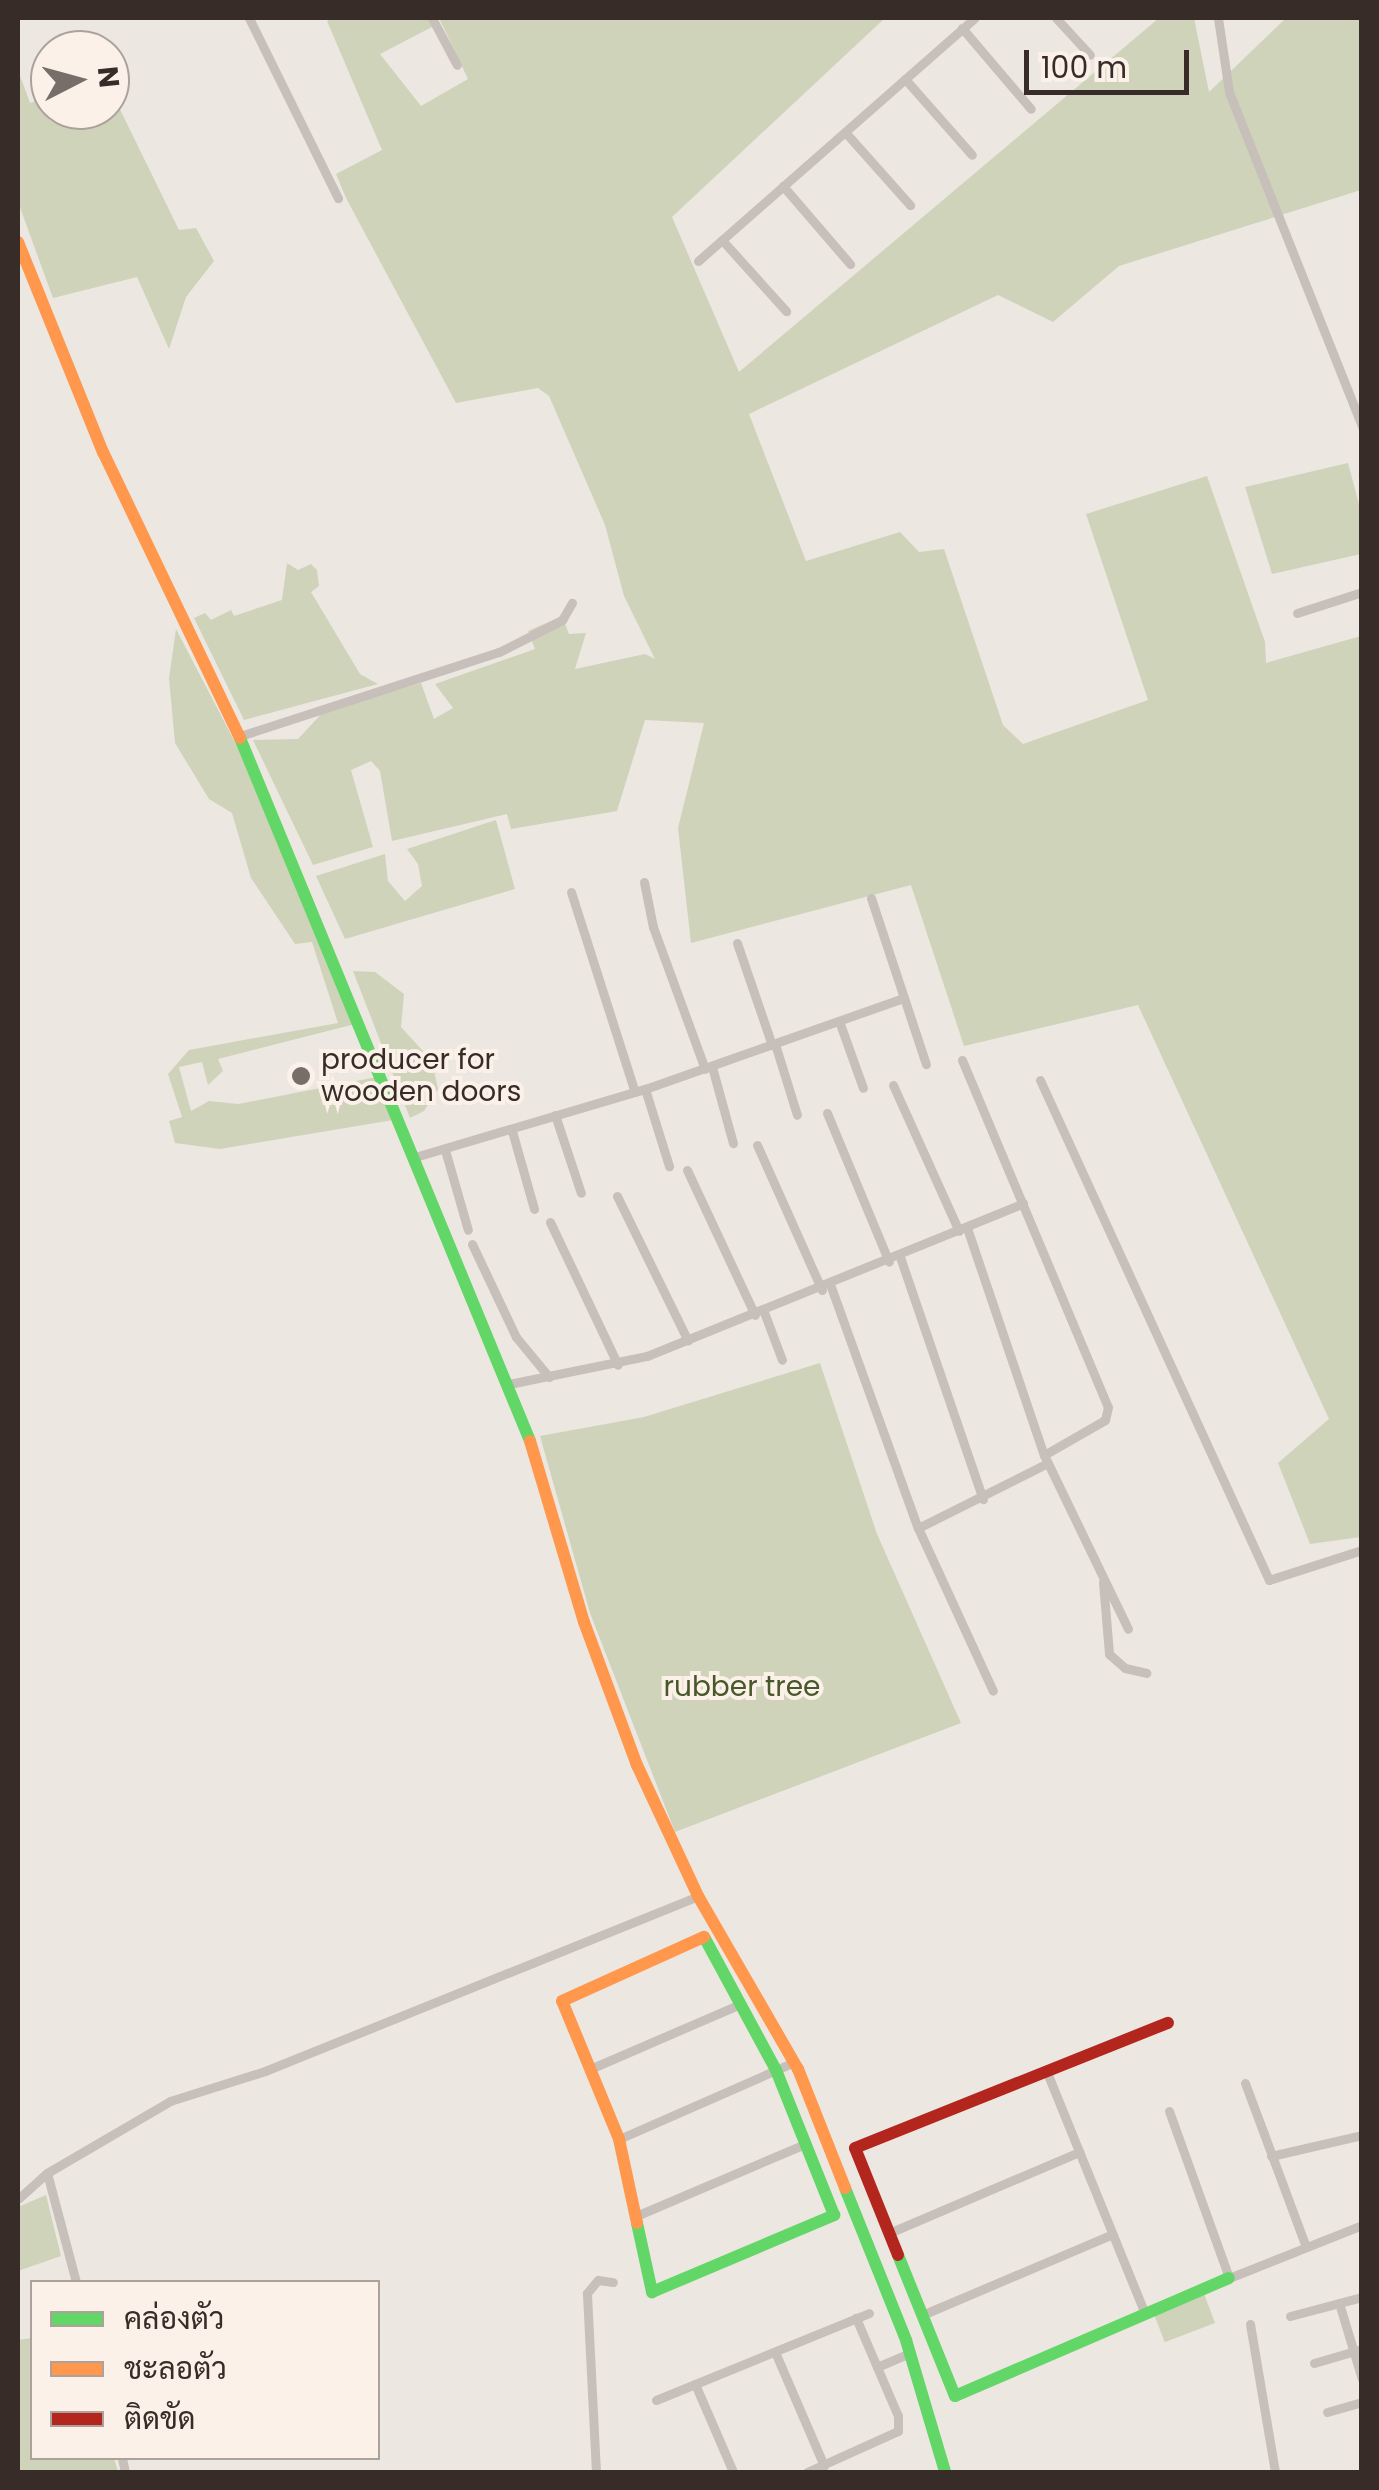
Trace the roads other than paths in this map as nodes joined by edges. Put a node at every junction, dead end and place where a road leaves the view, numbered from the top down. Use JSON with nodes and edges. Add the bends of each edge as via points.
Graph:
{"nodes":[{"id":1,"x":249,"y":18,"type":"edge"},
{"id":2,"x":432,"y":18,"type":"edge"},
{"id":3,"x":975,"y":18,"type":"edge"},
{"id":4,"x":1056,"y":18,"type":"edge"},
{"id":5,"x":1218,"y":18,"type":"edge"},
{"id":6,"x":962,"y":28,"type":"junction"},
{"id":7,"x":1090,"y":55,"type":"dead end"},
{"id":8,"x":457,"y":65,"type":"dead end"},
{"id":9,"x":904,"y":80,"type":"junction"},
{"id":10,"x":1031,"y":108,"type":"dead end"},
{"id":11,"x":845,"y":132,"type":"junction"},
{"id":12,"x":972,"y":155,"type":"dead end"},
{"id":13,"x":783,"y":186,"type":"junction"},
{"id":14,"x":338,"y":198,"type":"dead end"},
{"id":15,"x":910,"y":205,"type":"dead end"},
{"id":16,"x":722,"y":240,"type":"junction"},
{"id":17,"x":18,"y":242,"type":"edge"},
{"id":18,"x":698,"y":262,"type":"dead end"},
{"id":19,"x":850,"y":264,"type":"dead end"},
{"id":20,"x":786,"y":310,"type":"dead end"},
{"id":21,"x":1362,"y":426,"type":"edge"},
{"id":22,"x":1362,"y":592,"type":"edge"},
{"id":23,"x":572,"y":603,"type":"dead end"},
{"id":24,"x":1297,"y":613,"type":"dead end"},
{"id":25,"x":240,"y":736,"type":"junction"},
{"id":26,"x":644,"y":882,"type":"dead end"},
{"id":27,"x":571,"y":892,"type":"dead end"},
{"id":28,"x":871,"y":898,"type":"dead end"},
{"id":29,"x":737,"y":943,"type":"dead end"},
{"id":30,"x":903,"y":998,"type":"junction"},
{"id":31,"x":840,"y":1021,"type":"junction"},
{"id":32,"x":774,"y":1045,"type":"junction"},
{"id":33,"x":962,"y":1060,"type":"dead end"},
{"id":34,"x":926,"y":1064,"type":"dead end"},
{"id":35,"x":708,"y":1068,"type":"junction"},
{"id":36,"x":1040,"y":1080,"type":"dead end"},
{"id":37,"x":893,"y":1084,"type":"dead end"},
{"id":38,"x":863,"y":1088,"type":"dead end"},
{"id":39,"x":640,"y":1090,"type":"junction"},
{"id":40,"x":827,"y":1112,"type":"dead end"},
{"id":41,"x":556,"y":1114,"type":"junction"},
{"id":42,"x":797,"y":1115,"type":"dead end"},
{"id":43,"x":512,"y":1131,"type":"junction"},
{"id":44,"x":732,"y":1142,"type":"dead end"},
{"id":45,"x":757,"y":1145,"type":"dead end"},
{"id":46,"x":445,"y":1150,"type":"junction"},
{"id":47,"x":414,"y":1157,"type":"junction"},
{"id":48,"x":668,"y":1166,"type":"dead end"},
{"id":49,"x":687,"y":1170,"type":"dead end"},
{"id":50,"x":581,"y":1193,"type":"dead end"},
{"id":51,"x":618,"y":1196,"type":"dead end"},
{"id":52,"x":1023,"y":1204,"type":"junction"},
{"id":53,"x":534,"y":1209,"type":"dead end"},
{"id":54,"x":550,"y":1222,"type":"dead end"},
{"id":55,"x":963,"y":1229,"type":"junction"},
{"id":56,"x":468,"y":1230,"type":"dead end"},
{"id":57,"x":472,"y":1244,"type":"dead end"},
{"id":58,"x":895,"y":1259,"type":"junction"},
{"id":59,"x":826,"y":1288,"type":"junction"},
{"id":60,"x":760,"y":1314,"type":"junction"},
{"id":61,"x":688,"y":1341,"type":"junction"},
{"id":62,"x":782,"y":1360,"type":"dead end"},
{"id":63,"x":618,"y":1365,"type":"junction"},
{"id":64,"x":549,"y":1377,"type":"junction"},
{"id":65,"x":509,"y":1384,"type":"junction"},
{"id":66,"x":1046,"y":1459,"type":"junction"},
{"id":67,"x":983,"y":1499,"type":"junction"},
{"id":68,"x":918,"y":1528,"type":"junction"},
{"id":69,"x":1362,"y":1550,"type":"edge"},
{"id":70,"x":1102,"y":1574,"type":"junction"},
{"id":71,"x":1128,"y":1629,"type":"dead end"},
{"id":72,"x":1146,"y":1673,"type":"dead end"},
{"id":73,"x":993,"y":1691,"type":"dead end"},
{"id":74,"x":698,"y":1896,"type":"junction"},
{"id":75,"x":740,"y":2004,"type":"junction"},
{"id":76,"x":1168,"y":2022,"type":"dead end"},
{"id":77,"x":794,"y":2062,"type":"junction"},
{"id":78,"x":590,"y":2069,"type":"junction"},
{"id":79,"x":776,"y":2070,"type":"junction"},
{"id":80,"x":1046,"y":2070,"type":"junction"},
{"id":81,"x":1246,"y":2084,"type":"dead end"},
{"id":82,"x":1169,"y":2110,"type":"dead end"},
{"id":83,"x":1362,"y":2136,"type":"edge"},
{"id":84,"x":619,"y":2139,"type":"junction"},
{"id":85,"x":805,"y":2144,"type":"junction"},
{"id":86,"x":1079,"y":2152,"type":"junction"},
{"id":87,"x":1271,"y":2156,"type":"junction"},
{"id":88,"x":47,"y":2173,"type":"junction"},
{"id":89,"x":18,"y":2199,"type":"edge"},
{"id":90,"x":636,"y":2216,"type":"junction"},
{"id":91,"x":1362,"y":2225,"type":"edge"},
{"id":92,"x":889,"y":2233,"type":"junction"},
{"id":93,"x":1112,"y":2234,"type":"junction"},
{"id":94,"x":1306,"y":2247,"type":"junction"},
{"id":95,"x":1230,"y":2278,"type":"junction"},
{"id":96,"x":75,"y":2280,"type":"edge"},
{"id":97,"x":612,"y":2282,"type":"dead end"},
{"id":98,"x":1362,"y":2296,"type":"edge"},
{"id":99,"x":1339,"y":2303,"type":"junction"},
{"id":100,"x":869,"y":2313,"type":"dead end"},
{"id":101,"x":1145,"y":2314,"type":"junction"},
{"id":102,"x":922,"y":2315,"type":"junction"},
{"id":103,"x":1290,"y":2316,"type":"dead end"},
{"id":104,"x":856,"y":2318,"type":"junction"},
{"id":105,"x":1250,"y":2324,"type":"dead end"},
{"id":106,"x":1358,"y":2350,"type":"edge"},
{"id":107,"x":775,"y":2352,"type":"junction"},
{"id":108,"x":910,"y":2354,"type":"junction"},
{"id":109,"x":1314,"y":2362,"type":"dead end"},
{"id":110,"x":878,"y":2368,"type":"junction"},
{"id":111,"x":1362,"y":2379,"type":"edge"},
{"id":112,"x":696,"y":2384,"type":"junction"},
{"id":113,"x":656,"y":2400,"type":"dead end"},
{"id":114,"x":1362,"y":2402,"type":"edge"},
{"id":115,"x":1326,"y":2412,"type":"dead end"},
{"id":116,"x":824,"y":2466,"type":"junction"},
{"id":117,"x":596,"y":2472,"type":"edge"},
{"id":118,"x":733,"y":2472,"type":"edge"},
{"id":119,"x":807,"y":2472,"type":"edge"},
{"id":120,"x":945,"y":2472,"type":"edge"},
{"id":121,"x":1275,"y":2472,"type":"edge"}],
"edges":[{"from":1,"to":14,"type":"street"},
{"from":2,"to":8,"type":"street"},
{"from":3,"to":6,"type":"street"},
{"from":4,"to":7,"type":"street"},
{"from":5,"to":21,"type":"street","via":[[1229,92]]},
{"from":6,"to":9,"type":"street"},
{"from":6,"to":10,"type":"street"},
{"from":9,"to":11,"type":"street"},
{"from":9,"to":12,"type":"street"},
{"from":11,"to":13,"type":"street"},
{"from":11,"to":15,"type":"street"},
{"from":13,"to":16,"type":"street"},
{"from":13,"to":19,"type":"street"},
{"from":16,"to":18,"type":"street"},
{"from":16,"to":20,"type":"street"},
{"from":17,"to":25,"type":"street","via":[[118,486]]},
{"from":22,"to":24,"type":"street"},
{"from":23,"to":25,"type":"street","via":[[562,620],[499,652]]},
{"from":25,"to":47,"type":"street"},
{"from":26,"to":35,"type":"street","via":[[652,926]]},
{"from":27,"to":39,"type":"street"},
{"from":28,"to":30,"type":"street"},
{"from":29,"to":32,"type":"street"},
{"from":30,"to":31,"type":"street"},
{"from":30,"to":34,"type":"street"},
{"from":31,"to":32,"type":"street"},
{"from":31,"to":38,"type":"street"},
{"from":32,"to":35,"type":"street"},
{"from":32,"to":42,"type":"street"},
{"from":33,"to":52,"type":"street"},
{"from":35,"to":39,"type":"street"},
{"from":35,"to":44,"type":"street"},
{"from":36,"to":69,"type":"street","via":[[1268,1580]]},
{"from":37,"to":55,"type":"street"},
{"from":39,"to":41,"type":"street"},
{"from":39,"to":48,"type":"street"},
{"from":40,"to":58,"type":"street"},
{"from":41,"to":43,"type":"street"},
{"from":41,"to":50,"type":"street"},
{"from":43,"to":46,"type":"street"},
{"from":43,"to":53,"type":"street"},
{"from":45,"to":59,"type":"street"},
{"from":46,"to":47,"type":"street"},
{"from":46,"to":56,"type":"street"},
{"from":47,"to":65,"type":"street"},
{"from":49,"to":60,"type":"street"},
{"from":51,"to":61,"type":"street"},
{"from":52,"to":55,"type":"street"},
{"from":52,"to":66,"type":"street","via":[[1108,1411]]},
{"from":54,"to":63,"type":"street"},
{"from":55,"to":58,"type":"street"},
{"from":55,"to":66,"type":"street"},
{"from":57,"to":64,"type":"street","via":[[516,1337]]},
{"from":58,"to":59,"type":"street"},
{"from":58,"to":67,"type":"street"},
{"from":59,"to":60,"type":"street"},
{"from":59,"to":68,"type":"street"},
{"from":60,"to":61,"type":"street"},
{"from":60,"to":62,"type":"street"},
{"from":61,"to":63,"type":"street"},
{"from":63,"to":64,"type":"street"},
{"from":64,"to":65,"type":"street"},
{"from":65,"to":74,"type":"street","via":[[590,1640]]},
{"from":66,"to":67,"type":"street"},
{"from":66,"to":70,"type":"street"},
{"from":67,"to":68,"type":"street"},
{"from":68,"to":73,"type":"street"},
{"from":70,"to":71,"type":"street"},
{"from":70,"to":72,"type":"street","via":[[1110,1654],[1125,1668]]},
{"from":74,"to":77,"type":"street"},
{"from":74,"to":88,"type":"street","via":[[355,2036],[170,2102]]},
{"from":75,"to":78,"type":"street"},
{"from":75,"to":78,"type":"street","via":[[704,1937],[562,2001]]},
{"from":75,"to":79,"type":"street"},
{"from":76,"to":80,"type":"street"},
{"from":77,"to":79,"type":"street"},
{"from":77,"to":108,"type":"street"},
{"from":78,"to":84,"type":"street"},
{"from":79,"to":84,"type":"street"},
{"from":79,"to":85,"type":"street"},
{"from":80,"to":86,"type":"street"},
{"from":80,"to":92,"type":"street","via":[[855,2148]]},
{"from":81,"to":87,"type":"street"},
{"from":82,"to":95,"type":"street"},
{"from":83,"to":87,"type":"street"},
{"from":84,"to":90,"type":"street"},
{"from":85,"to":90,"type":"street"},
{"from":85,"to":90,"type":"street","via":[[834,2215],[652,2292]]},
{"from":86,"to":92,"type":"street"},
{"from":86,"to":93,"type":"street"},
{"from":87,"to":94,"type":"street"},
{"from":88,"to":89,"type":"street"},
{"from":88,"to":96,"type":"street"},
{"from":91,"to":94,"type":"street"},
{"from":92,"to":102,"type":"street"},
{"from":93,"to":101,"type":"street"},
{"from":93,"to":102,"type":"street"},
{"from":94,"to":95,"type":"street"},
{"from":95,"to":101,"type":"street"},
{"from":97,"to":117,"type":"street","via":[[598,2280],[587,2294]]},
{"from":98,"to":99,"type":"street"},
{"from":99,"to":103,"type":"street"},
{"from":99,"to":106,"type":"street"},
{"from":100,"to":104,"type":"street"},
{"from":101,"to":102,"type":"street","via":[[955,2396]]},
{"from":104,"to":107,"type":"street"},
{"from":104,"to":110,"type":"street"},
{"from":105,"to":121,"type":"street"},
{"from":106,"to":109,"type":"street"},
{"from":106,"to":111,"type":"street"},
{"from":107,"to":112,"type":"street"},
{"from":107,"to":116,"type":"street"},
{"from":108,"to":110,"type":"street"},
{"from":108,"to":120,"type":"street"},
{"from":110,"to":116,"type":"street","via":[[898,2431]]},
{"from":112,"to":113,"type":"street"},
{"from":112,"to":118,"type":"street"},
{"from":114,"to":115,"type":"street"},
{"from":116,"to":119,"type":"street"}]}
